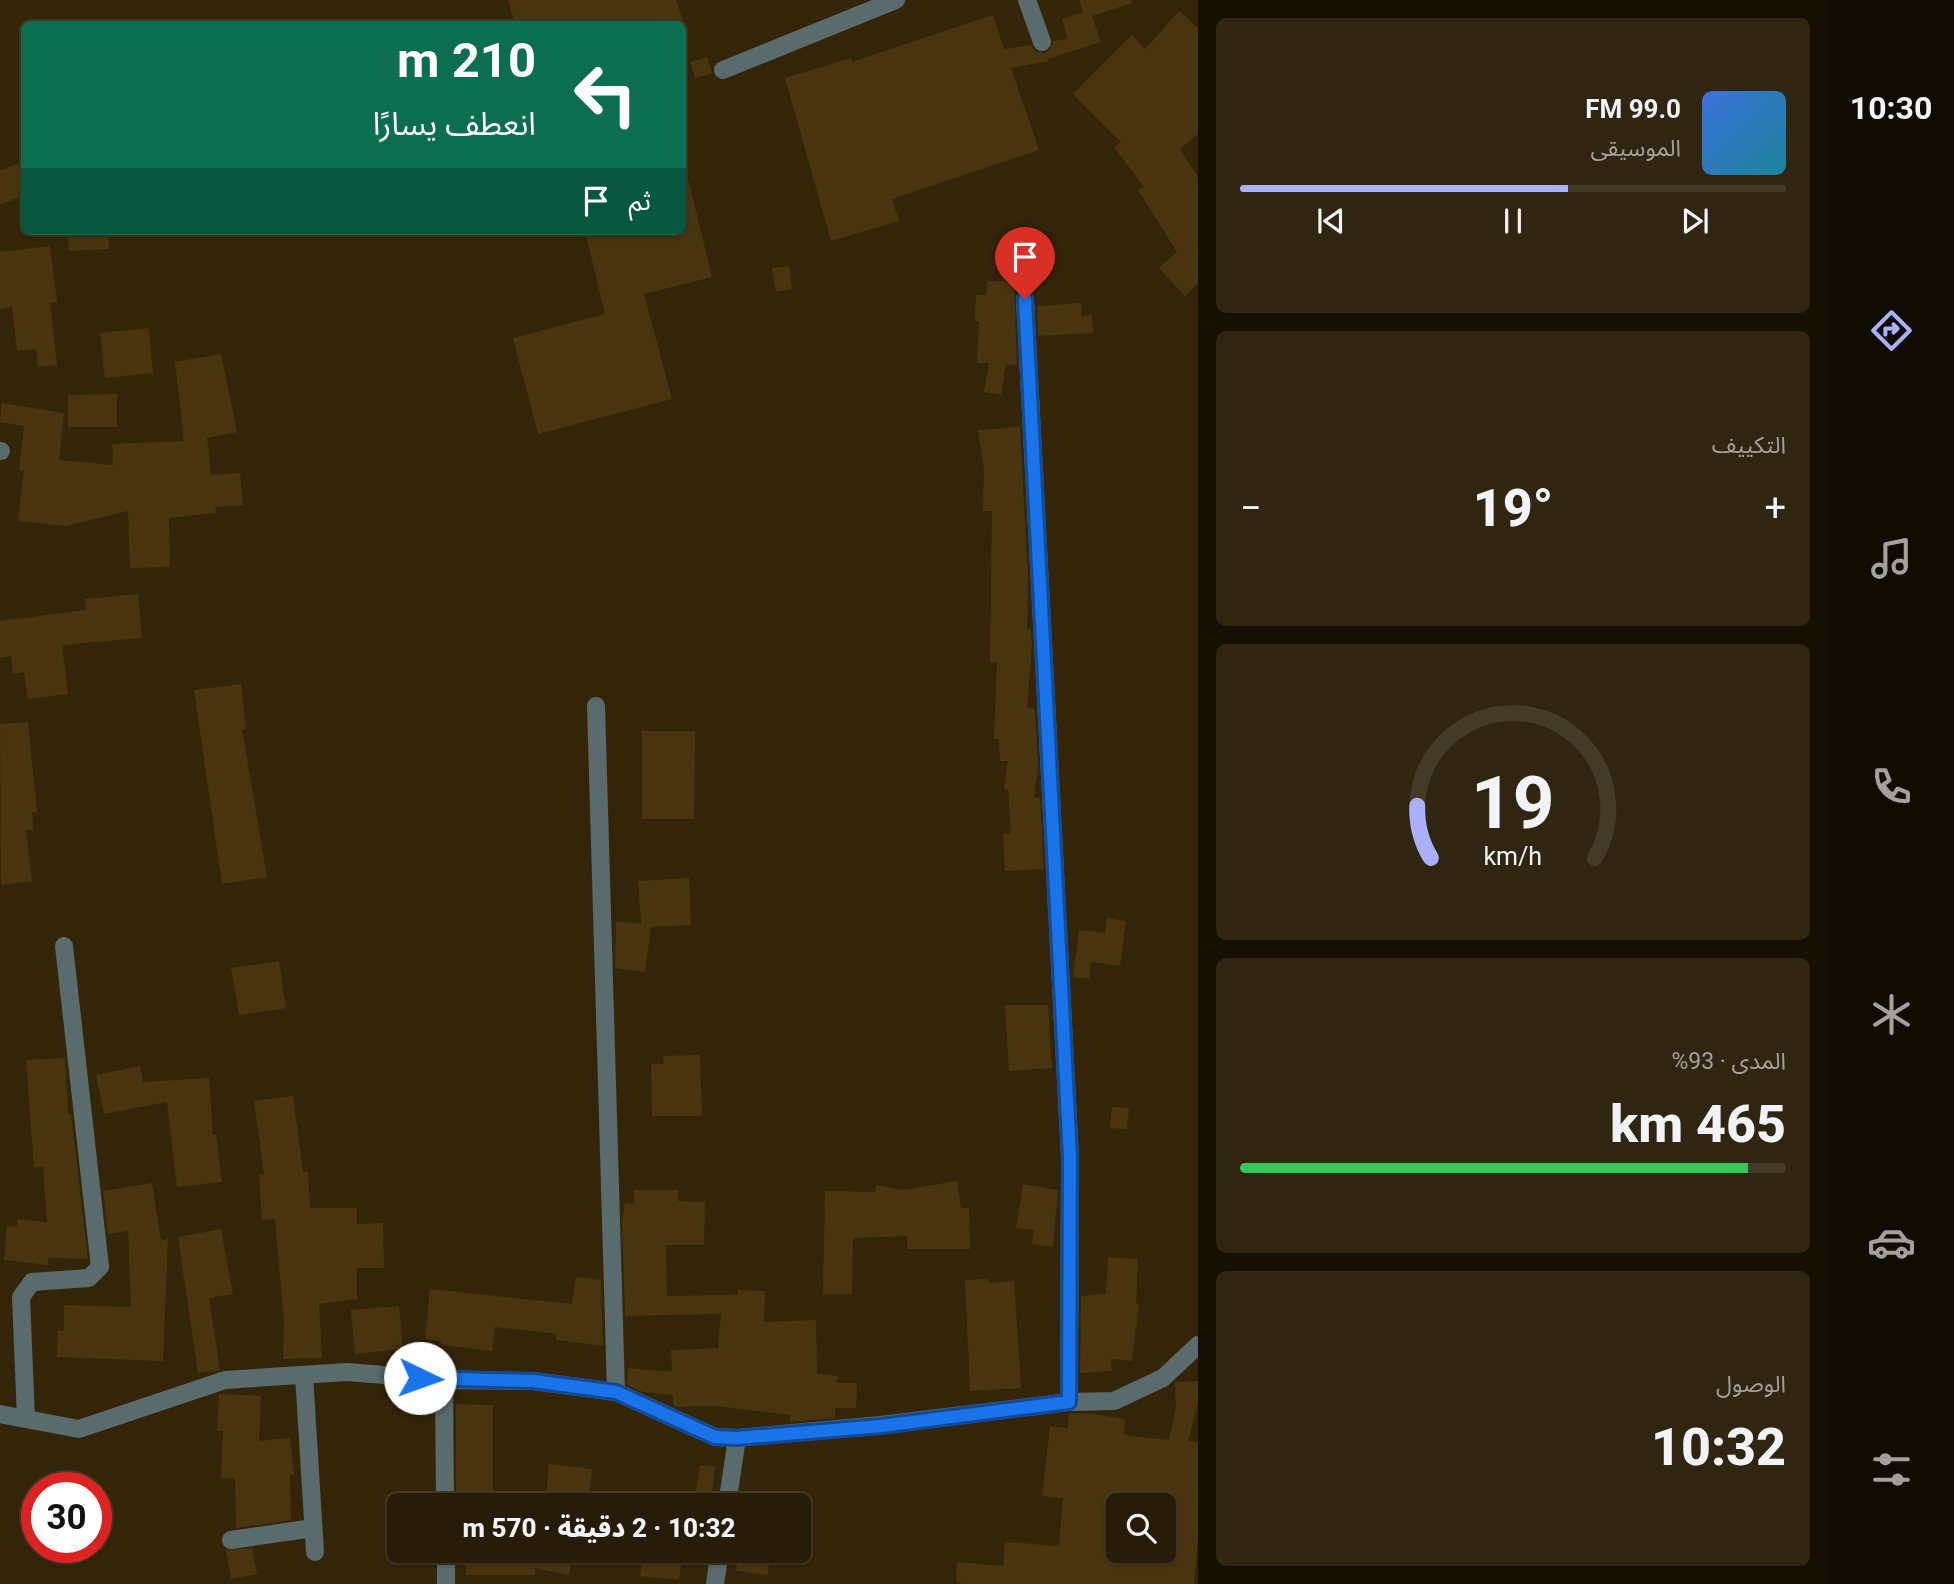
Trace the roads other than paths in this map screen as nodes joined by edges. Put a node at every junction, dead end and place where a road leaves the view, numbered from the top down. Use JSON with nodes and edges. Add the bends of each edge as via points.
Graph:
{"nodes":[{"id":1,"x":896,"y":0,"type":"edge"},
{"id":2,"x":1027,"y":0,"type":"edge"},
{"id":3,"x":1042,"y":42,"type":"dead end"},
{"id":4,"x":723,"y":69,"type":"dead end"},
{"id":5,"x":1025,"y":299,"type":"dead end"},
{"id":6,"x":596,"y":706,"type":"dead end"},
{"id":7,"x":64,"y":946,"type":"dead end"},
{"id":8,"x":1198,"y":1345,"type":"edge"},
{"id":9,"x":303,"y":1375,"type":"junction"},
{"id":10,"x":444,"y":1380,"type":"junction"},
{"id":11,"x":616,"y":1392,"type":"junction"},
{"id":12,"x":1069,"y":1402,"type":"junction"},
{"id":13,"x":0,"y":1414,"type":"edge"},
{"id":14,"x":26,"y":1419,"type":"junction"},
{"id":15,"x":737,"y":1438,"type":"junction"},
{"id":16,"x":445,"y":1493,"type":"edge"},
{"id":17,"x":729,"y":1493,"type":"edge"},
{"id":18,"x":313,"y":1528,"type":"junction"},
{"id":19,"x":231,"y":1539,"type":"dead end"},
{"id":20,"x":315,"y":1552,"type":"dead end"},
{"id":21,"x":446,"y":1563,"type":"edge"},
{"id":22,"x":718,"y":1563,"type":"edge"},
{"id":23,"x":446,"y":1584,"type":"edge"},
{"id":24,"x":715,"y":1584,"type":"edge"}],
"edges":[{"from":1,"to":4,"type":"street"},
{"from":2,"to":3,"type":"street"},
{"from":5,"to":12,"type":"street","via":[[1070,1157]]},
{"from":6,"to":11,"type":"street"},
{"from":7,"to":14,"type":"street","via":[[100,1267],[89,1278],[32,1282],[21,1297]]},
{"from":8,"to":12,"type":"street","via":[[1163,1378],[1114,1401]]},
{"from":9,"to":10,"type":"street","via":[[347,1372]]},
{"from":9,"to":14,"type":"street","via":[[225,1380],[79,1429]]},
{"from":9,"to":18,"type":"street"},
{"from":10,"to":11,"type":"street","via":[[533,1381]]},
{"from":10,"to":16,"type":"street"},
{"from":11,"to":15,"type":"street","via":[[715,1437]]},
{"from":12,"to":15,"type":"street","via":[[881,1426]]},
{"from":13,"to":14,"type":"street"},
{"from":15,"to":17,"type":"street"},
{"from":18,"to":19,"type":"street"},
{"from":18,"to":20,"type":"street"},
{"from":21,"to":23,"type":"street"},
{"from":22,"to":24,"type":"street"}]}
